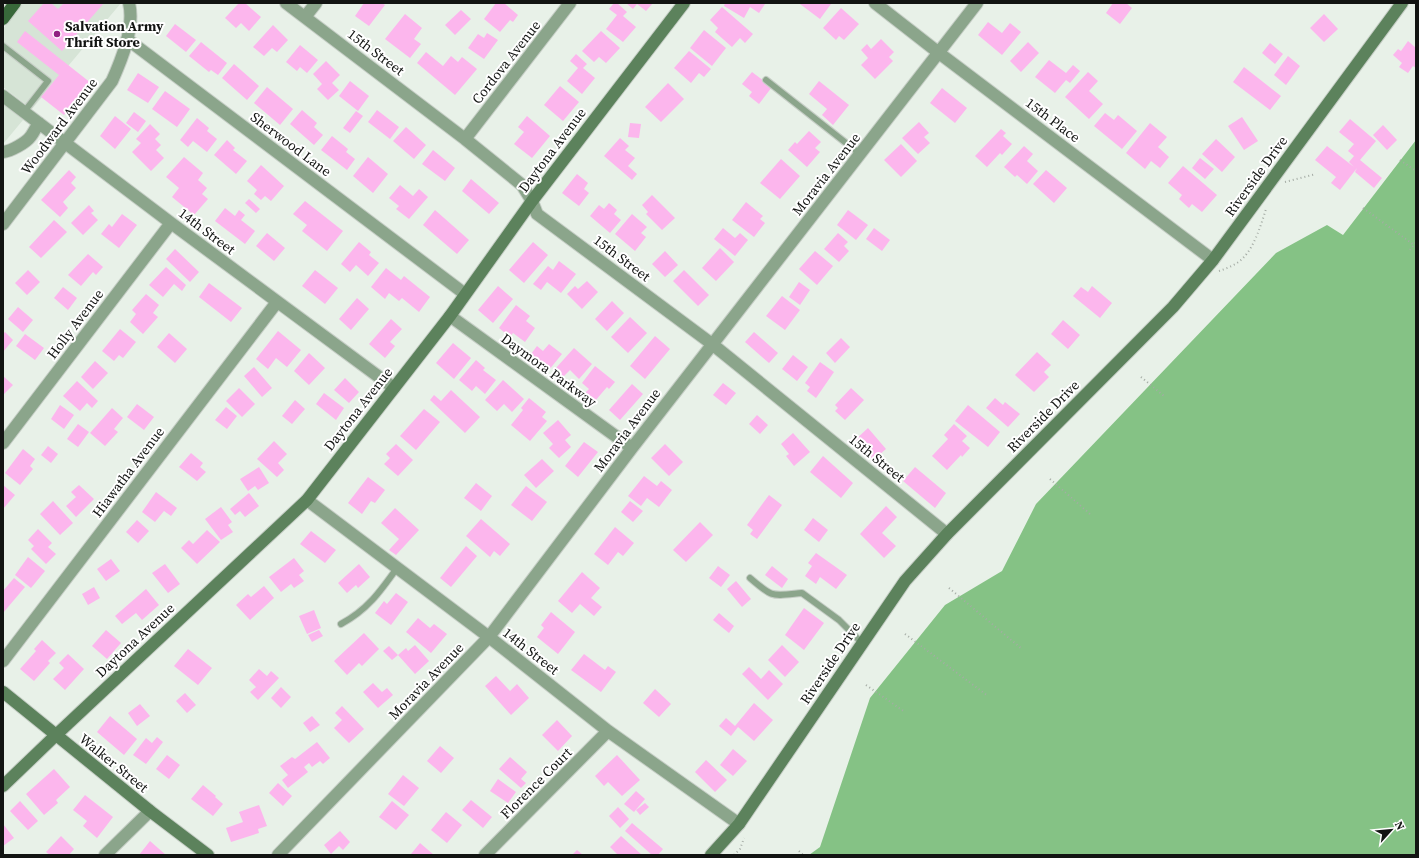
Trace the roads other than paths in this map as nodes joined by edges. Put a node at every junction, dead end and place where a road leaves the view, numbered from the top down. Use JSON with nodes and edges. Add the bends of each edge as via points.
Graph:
{"nodes":[{"id":1,"x":15,"y":3,"type":"edge"},
{"id":2,"x":129,"y":3,"type":"edge"},
{"id":3,"x":286,"y":3,"type":"edge"},
{"id":4,"x":316,"y":3,"type":"edge"},
{"id":5,"x":570,"y":3,"type":"edge"},
{"id":6,"x":684,"y":3,"type":"edge"},
{"id":7,"x":875,"y":3,"type":"edge"},
{"id":8,"x":977,"y":3,"type":"edge"},
{"id":9,"x":1402,"y":3,"type":"edge"},
{"id":10,"x":305,"y":17,"type":"junction"},
{"id":11,"x":3,"y":19,"type":"edge"},
{"id":12,"x":128,"y":39,"type":"junction"},
{"id":13,"x":3,"y":46,"type":"edge"},
{"id":14,"x":939,"y":53,"type":"junction"},
{"id":15,"x":766,"y":80,"type":"dead end"},
{"id":16,"x":3,"y":96,"type":"edge"},
{"id":17,"x":24,"y":112,"type":"junction"},
{"id":18,"x":39,"y":123,"type":"junction"},
{"id":19,"x":466,"y":139,"type":"junction"},
{"id":20,"x":65,"y":143,"type":"junction"},
{"id":21,"x":3,"y":152,"type":"edge"},
{"id":22,"x":860,"y":154,"type":"junction"},
{"id":23,"x":532,"y":201,"type":"junction"},
{"id":24,"x":171,"y":223,"type":"junction"},
{"id":25,"x":3,"y":224,"type":"edge"},
{"id":26,"x":1213,"y":260,"type":"junction"},
{"id":27,"x":465,"y":294,"type":"junction"},
{"id":28,"x":277,"y":302,"type":"junction"},
{"id":29,"x":450,"y":316,"type":"junction"},
{"id":30,"x":712,"y":344,"type":"junction"},
{"id":31,"x":394,"y":388,"type":"junction"},
{"id":32,"x":3,"y":443,"type":"edge"},
{"id":33,"x":632,"y":448,"type":"junction"},
{"id":34,"x":307,"y":500,"type":"junction"},
{"id":35,"x":947,"y":534,"type":"junction"},
{"id":36,"x":397,"y":568,"type":"junction"},
{"id":37,"x":750,"y":578,"type":"dead end"},
{"id":38,"x":341,"y":624,"type":"dead end"},
{"id":39,"x":489,"y":637,"type":"junction"},
{"id":40,"x":862,"y":643,"type":"junction"},
{"id":41,"x":3,"y":661,"type":"edge"},
{"id":42,"x":3,"y":692,"type":"edge"},
{"id":43,"x":608,"y":731,"type":"junction"},
{"id":44,"x":56,"y":735,"type":"junction"},
{"id":45,"x":3,"y":786,"type":"edge"},
{"id":46,"x":150,"y":811,"type":"junction"},
{"id":47,"x":742,"y":829,"type":"junction"},
{"id":48,"x":105,"y":855,"type":"edge"},
{"id":49,"x":208,"y":855,"type":"edge"},
{"id":50,"x":278,"y":855,"type":"edge"},
{"id":51,"x":485,"y":855,"type":"edge"},
{"id":52,"x":711,"y":855,"type":"edge"}],
"edges":[{"from":1,"to":11,"type":"main road"},
{"from":2,"to":12,"type":"street","via":[[131,10]]},
{"from":3,"to":10,"type":"street","name":"15th Street"},
{"from":4,"to":10,"type":"street"},
{"from":5,"to":19,"type":"street","name":"Cordova Avenue"},
{"from":6,"to":23,"type":"street","name":"Daytona Avenue"},
{"from":7,"to":14,"type":"street","name":"15th Place"},
{"from":8,"to":14,"type":"street","name":"Moravia Avenue"},
{"from":9,"to":26,"type":"street","name":"Riverside Drive"},
{"from":10,"to":19,"type":"street","name":"15th Street"},
{"from":12,"to":20,"type":"street","name":"Woodward Avenue","via":[[112,81]]},
{"from":12,"to":27,"type":"street","name":"Sherwood Lane"},
{"from":13,"to":17,"type":"lane","via":[[48,81]]},
{"from":14,"to":22,"type":"street","name":"Moravia Avenue"},
{"from":14,"to":26,"type":"street","name":"15th Place"},
{"from":15,"to":22,"type":"lane"},
{"from":16,"to":17,"type":"street","name":"14th Street"},
{"from":17,"to":18,"type":"street","name":"14th Street"},
{"from":18,"to":20,"type":"street","name":"14th Street"},
{"from":18,"to":21,"type":"street","via":[[30,138]]},
{"from":19,"to":23,"type":"street","name":"15th Street","via":[[522,184]]},
{"from":20,"to":24,"type":"street","name":"14th Street"},
{"from":20,"to":25,"type":"street","name":"Woodward Avenue"},
{"from":22,"to":30,"type":"street","name":"Moravia Avenue"},
{"from":23,"to":27,"type":"street","name":"Daytona Avenue"},
{"from":23,"to":30,"type":"street","name":"15th Street","via":[[537,214]]},
{"from":24,"to":28,"type":"street","name":"14th Street"},
{"from":24,"to":32,"type":"street","name":"Holly Avenue"},
{"from":26,"to":35,"type":"street","name":"Riverside Drive","via":[[1173,307]]},
{"from":27,"to":29,"type":"street","name":"Daytona Avenue"},
{"from":28,"to":31,"type":"street","name":"14th Street"},
{"from":28,"to":41,"type":"street","name":"Hiawatha Avenue"},
{"from":29,"to":31,"type":"street","name":"Daytona Avenue"},
{"from":29,"to":33,"type":"street","name":"Daymora Parkway"},
{"from":30,"to":33,"type":"street","name":"Moravia Avenue"},
{"from":30,"to":35,"type":"street","name":"15th Street"},
{"from":31,"to":34,"type":"street","name":"Daytona Avenue"},
{"from":33,"to":39,"type":"street","name":"Moravia Avenue"},
{"from":34,"to":36,"type":"street","name":"14th Street"},
{"from":34,"to":44,"type":"street","name":"Daytona Avenue"},
{"from":35,"to":40,"type":"street","name":"Riverside Drive","via":[[905,581]]},
{"from":36,"to":38,"type":"lane","via":[[370,604]]},
{"from":36,"to":39,"type":"street","name":"14th Street"},
{"from":37,"to":40,"type":"lane","via":[[768,593],[777,596],[802,593],[839,620]]},
{"from":39,"to":43,"type":"street","name":"14th Street"},
{"from":39,"to":50,"type":"street","name":"Moravia Avenue"},
{"from":40,"to":47,"type":"street","name":"Riverside Drive"},
{"from":42,"to":44,"type":"street","name":"Walker Street"},
{"from":43,"to":47,"type":"street","name":"14th Street"},
{"from":43,"to":51,"type":"street","name":"Florence Court"},
{"from":44,"to":45,"type":"street","name":"Daytona Avenue"},
{"from":44,"to":46,"type":"street","name":"Walker Street"},
{"from":46,"to":48,"type":"street"},
{"from":46,"to":49,"type":"street","name":"Walker Street"},
{"from":47,"to":52,"type":"street","name":"Riverside Drive"}]}
